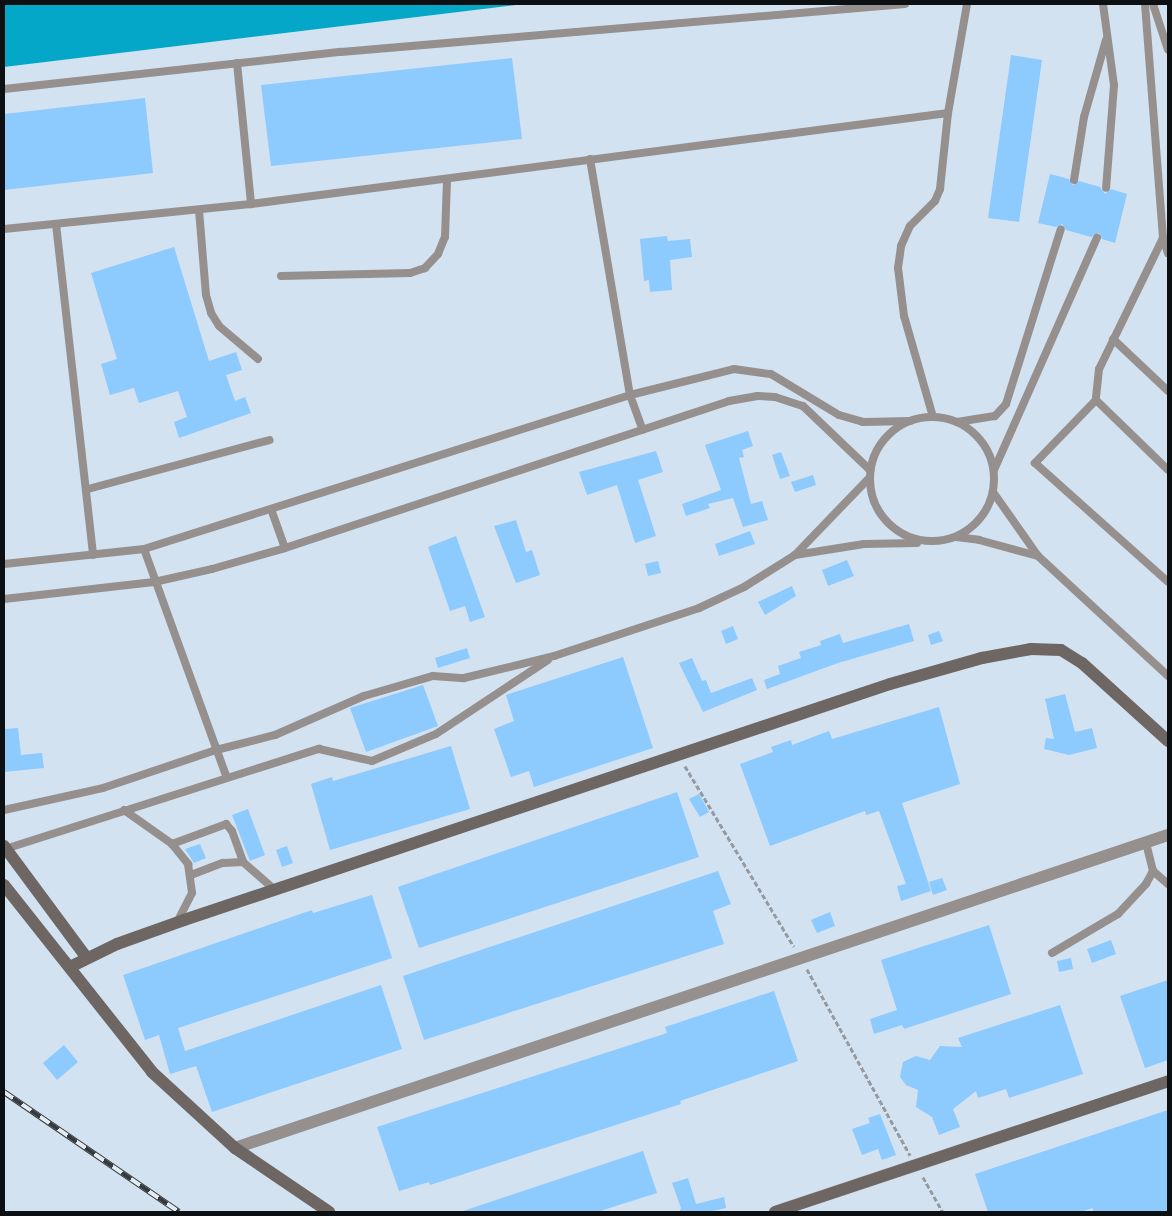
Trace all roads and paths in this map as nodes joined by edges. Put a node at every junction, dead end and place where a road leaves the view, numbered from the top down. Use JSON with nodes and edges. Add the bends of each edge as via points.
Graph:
{"nodes":[{"id":1,"x":904,"y":4,"type":"edge"},
{"id":2,"x":968,"y":4,"type":"edge"},
{"id":3,"x":1103,"y":4,"type":"edge"},
{"id":4,"x":1145,"y":4,"type":"edge"},
{"id":5,"x":1153,"y":4,"type":"edge"},
{"id":6,"x":1106,"y":40,"type":"junction"},
{"id":7,"x":1168,"y":50,"type":"edge"},
{"id":8,"x":237,"y":63,"type":"junction"},
{"id":9,"x":4,"y":89,"type":"edge"},
{"id":10,"x":948,"y":113,"type":"junction"},
{"id":11,"x":590,"y":160,"type":"junction"},
{"id":12,"x":446,"y":178,"type":"junction"},
{"id":13,"x":1074,"y":180,"type":"dead end"},
{"id":14,"x":1106,"y":188,"type":"dead end"},
{"id":15,"x":251,"y":204,"type":"junction"},
{"id":16,"x":199,"y":210,"type":"junction"},
{"id":17,"x":56,"y":224,"type":"junction"},
{"id":18,"x":4,"y":229,"type":"edge"},
{"id":19,"x":1061,"y":229,"type":"dead end"},
{"id":20,"x":1097,"y":238,"type":"dead end"},
{"id":21,"x":1163,"y":238,"type":"junction"},
{"id":22,"x":1168,"y":252,"type":"edge"},
{"id":23,"x":281,"y":276,"type":"dead end"},
{"id":24,"x":1113,"y":339,"type":"junction"},
{"id":25,"x":258,"y":359,"type":"dead end"},
{"id":26,"x":1168,"y":391,"type":"edge"},
{"id":27,"x":630,"y":395,"type":"junction"},
{"id":28,"x":1096,"y":400,"type":"junction"},
{"id":29,"x":933,"y":417,"type":"junction"},
{"id":30,"x":910,"y":421,"type":"junction"},
{"id":31,"x":957,"y":422,"type":"junction"},
{"id":32,"x":643,"y":430,"type":"junction"},
{"id":33,"x":269,"y":440,"type":"dead end"},
{"id":34,"x":994,"y":470,"type":"junction"},
{"id":35,"x":1168,"y":470,"type":"edge"},
{"id":36,"x":869,"y":474,"type":"junction"},
{"id":37,"x":88,"y":489,"type":"junction"},
{"id":38,"x":993,"y":492,"type":"junction"},
{"id":39,"x":270,"y":509,"type":"junction"},
{"id":40,"x":956,"y":537,"type":"junction"},
{"id":41,"x":930,"y":542,"type":"junction"},
{"id":42,"x":286,"y":548,"type":"junction"},
{"id":43,"x":144,"y":550,"type":"junction"},
{"id":44,"x":93,"y":555,"type":"junction"},
{"id":45,"x":795,"y":555,"type":"junction"},
{"id":46,"x":1038,"y":556,"type":"junction"},
{"id":47,"x":4,"y":564,"type":"edge"},
{"id":48,"x":154,"y":582,"type":"junction"},
{"id":49,"x":1168,"y":582,"type":"edge"},
{"id":50,"x":4,"y":599,"type":"edge"},
{"id":51,"x":554,"y":656,"type":"junction"},
{"id":52,"x":1168,"y":676,"type":"edge"},
{"id":53,"x":1168,"y":741,"type":"edge"},
{"id":54,"x":216,"y":750,"type":"junction"},
{"id":55,"x":679,"y":755,"type":"junction"},
{"id":56,"x":226,"y":776,"type":"junction"},
{"id":57,"x":4,"y":810,"type":"edge"},
{"id":58,"x":124,"y":810,"type":"junction"},
{"id":59,"x":1168,"y":835,"type":"edge"},
{"id":60,"x":1146,"y":842,"type":"junction"},
{"id":61,"x":172,"y":844,"type":"junction"},
{"id":62,"x":4,"y":848,"type":"edge"},
{"id":63,"x":243,"y":862,"type":"junction"},
{"id":64,"x":1152,"y":871,"type":"junction"},
{"id":65,"x":191,"y":875,"type":"junction"},
{"id":66,"x":1168,"y":884,"type":"edge"},
{"id":67,"x":4,"y":886,"type":"edge"},
{"id":68,"x":275,"y":890,"type":"junction"},
{"id":69,"x":178,"y":922,"type":"junction"},
{"id":70,"x":1052,"y":953,"type":"dead end"},
{"id":71,"x":800,"y":957,"type":"junction"},
{"id":72,"x":87,"y":958,"type":"junction"},
{"id":73,"x":70,"y":967,"type":"junction"},
{"id":74,"x":1168,"y":1081,"type":"edge"},
{"id":75,"x":235,"y":1148,"type":"junction"},
{"id":76,"x":916,"y":1165,"type":"junction"},
{"id":77,"x":329,"y":1212,"type":"edge"},
{"id":78,"x":775,"y":1212,"type":"edge"},
{"id":79,"x":943,"y":1212,"type":"edge"}],
"edges":[{"from":1,"to":8,"type":"lane"},
{"from":2,"to":10,"type":"lane"},
{"from":3,"to":6,"type":"lane"},
{"from":4,"to":21,"type":"lane"},
{"from":5,"to":7,"type":"lane"},
{"from":6,"to":13,"type":"lane","via":[[1084,117]]},
{"from":6,"to":14,"type":"lane","via":[[1114,85]]},
{"from":8,"to":9,"type":"lane"},
{"from":8,"to":15,"type":"lane"},
{"from":10,"to":11,"type":"lane"},
{"from":10,"to":29,"type":"lane","via":[[940,189],[935,202],[910,226],[901,246],[898,268],[904,316]]},
{"from":11,"to":12,"type":"lane"},
{"from":11,"to":27,"type":"lane"},
{"from":12,"to":15,"type":"lane"},
{"from":12,"to":23,"type":"lane","via":[[444,237],[438,254],[425,268],[410,273]]},
{"from":15,"to":16,"type":"lane"},
{"from":16,"to":17,"type":"lane"},
{"from":16,"to":25,"type":"lane","via":[[206,294],[211,313],[219,326]]},
{"from":17,"to":18,"type":"lane"},
{"from":17,"to":37,"type":"lane"},
{"from":19,"to":31,"type":"lane","via":[[1006,404],[995,416]]},
{"from":20,"to":34,"type":"lane"},
{"from":21,"to":22,"type":"lane"},
{"from":21,"to":24,"type":"lane"},
{"from":24,"to":26,"type":"lane"},
{"from":24,"to":28,"type":"lane","via":[[1099,369]]},
{"from":27,"to":30,"type":"lane","via":[[698,376],[754,369],[771,374],[839,415],[864,422]]},
{"from":27,"to":32,"type":"lane"},
{"from":27,"to":39,"type":"lane"},
{"from":28,"to":35,"type":"lane"},
{"from":28,"to":49,"type":"lane","via":[[1035,463]]},
{"from":29,"to":30,"type":"lane"},
{"from":29,"to":31,"type":"lane"},
{"from":30,"to":36,"type":"lane","via":[[883,440]]},
{"from":31,"to":34,"type":"lane","via":[[984,445]]},
{"from":32,"to":36,"type":"lane","via":[[729,401],[775,397],[803,406],[818,417]]},
{"from":32,"to":42,"type":"lane"},
{"from":33,"to":37,"type":"lane"},
{"from":34,"to":38,"type":"lane"},
{"from":36,"to":41,"type":"lane","via":[[872,497],[887,522],[911,538]]},
{"from":36,"to":45,"type":"lane"},
{"from":37,"to":44,"type":"lane"},
{"from":38,"to":40,"type":"lane","via":[[984,514],[972,528]]},
{"from":38,"to":46,"type":"lane"},
{"from":39,"to":42,"type":"lane"},
{"from":39,"to":43,"type":"lane"},
{"from":40,"to":41,"type":"lane"},
{"from":40,"to":46,"type":"lane"},
{"from":41,"to":45,"type":"lane","via":[[864,544]]},
{"from":42,"to":48,"type":"lane"},
{"from":43,"to":44,"type":"lane"},
{"from":43,"to":48,"type":"lane"},
{"from":44,"to":47,"type":"lane"},
{"from":45,"to":51,"type":"lane","via":[[744,587],[699,608]]},
{"from":46,"to":52,"type":"lane"},
{"from":48,"to":50,"type":"lane"},
{"from":48,"to":54,"type":"lane"},
{"from":51,"to":54,"type":"lane","via":[[464,678],[433,676],[364,696],[275,735]]},
{"from":51,"to":56,"type":"lane","via":[[436,734],[372,761],[319,749]]},
{"from":53,"to":55,"type":"main road","via":[[1082,663],[1061,650],[1031,649],[982,658],[890,684]]},
{"from":54,"to":56,"type":"lane"},
{"from":54,"to":57,"type":"lane","via":[[102,788]]},
{"from":55,"to":68,"type":"main road"},
{"from":55,"to":71,"type":"path"},
{"from":56,"to":58,"type":"lane"},
{"from":58,"to":61,"type":"lane"},
{"from":58,"to":62,"type":"lane"},
{"from":59,"to":60,"type":"street"},
{"from":60,"to":64,"type":"lane"},
{"from":60,"to":71,"type":"street"},
{"from":61,"to":63,"type":"lane","via":[[226,824],[232,831]]},
{"from":61,"to":65,"type":"lane","via":[[188,864]]},
{"from":62,"to":72,"type":"main road"},
{"from":63,"to":65,"type":"lane","via":[[223,863]]},
{"from":63,"to":68,"type":"lane"},
{"from":64,"to":66,"type":"lane"},
{"from":64,"to":70,"type":"lane","via":[[1146,884],[1118,914]]},
{"from":65,"to":69,"type":"lane","via":[[192,893]]},
{"from":67,"to":73,"type":"main road"},
{"from":68,"to":69,"type":"main road"},
{"from":69,"to":72,"type":"main road"},
{"from":71,"to":75,"type":"street"},
{"from":71,"to":76,"type":"path"},
{"from":72,"to":73,"type":"main road"},
{"from":73,"to":75,"type":"main road","via":[[152,1072]]},
{"from":74,"to":76,"type":"main road"},
{"from":75,"to":77,"type":"main road"},
{"from":76,"to":78,"type":"main road"},
{"from":76,"to":79,"type":"path"}]}
